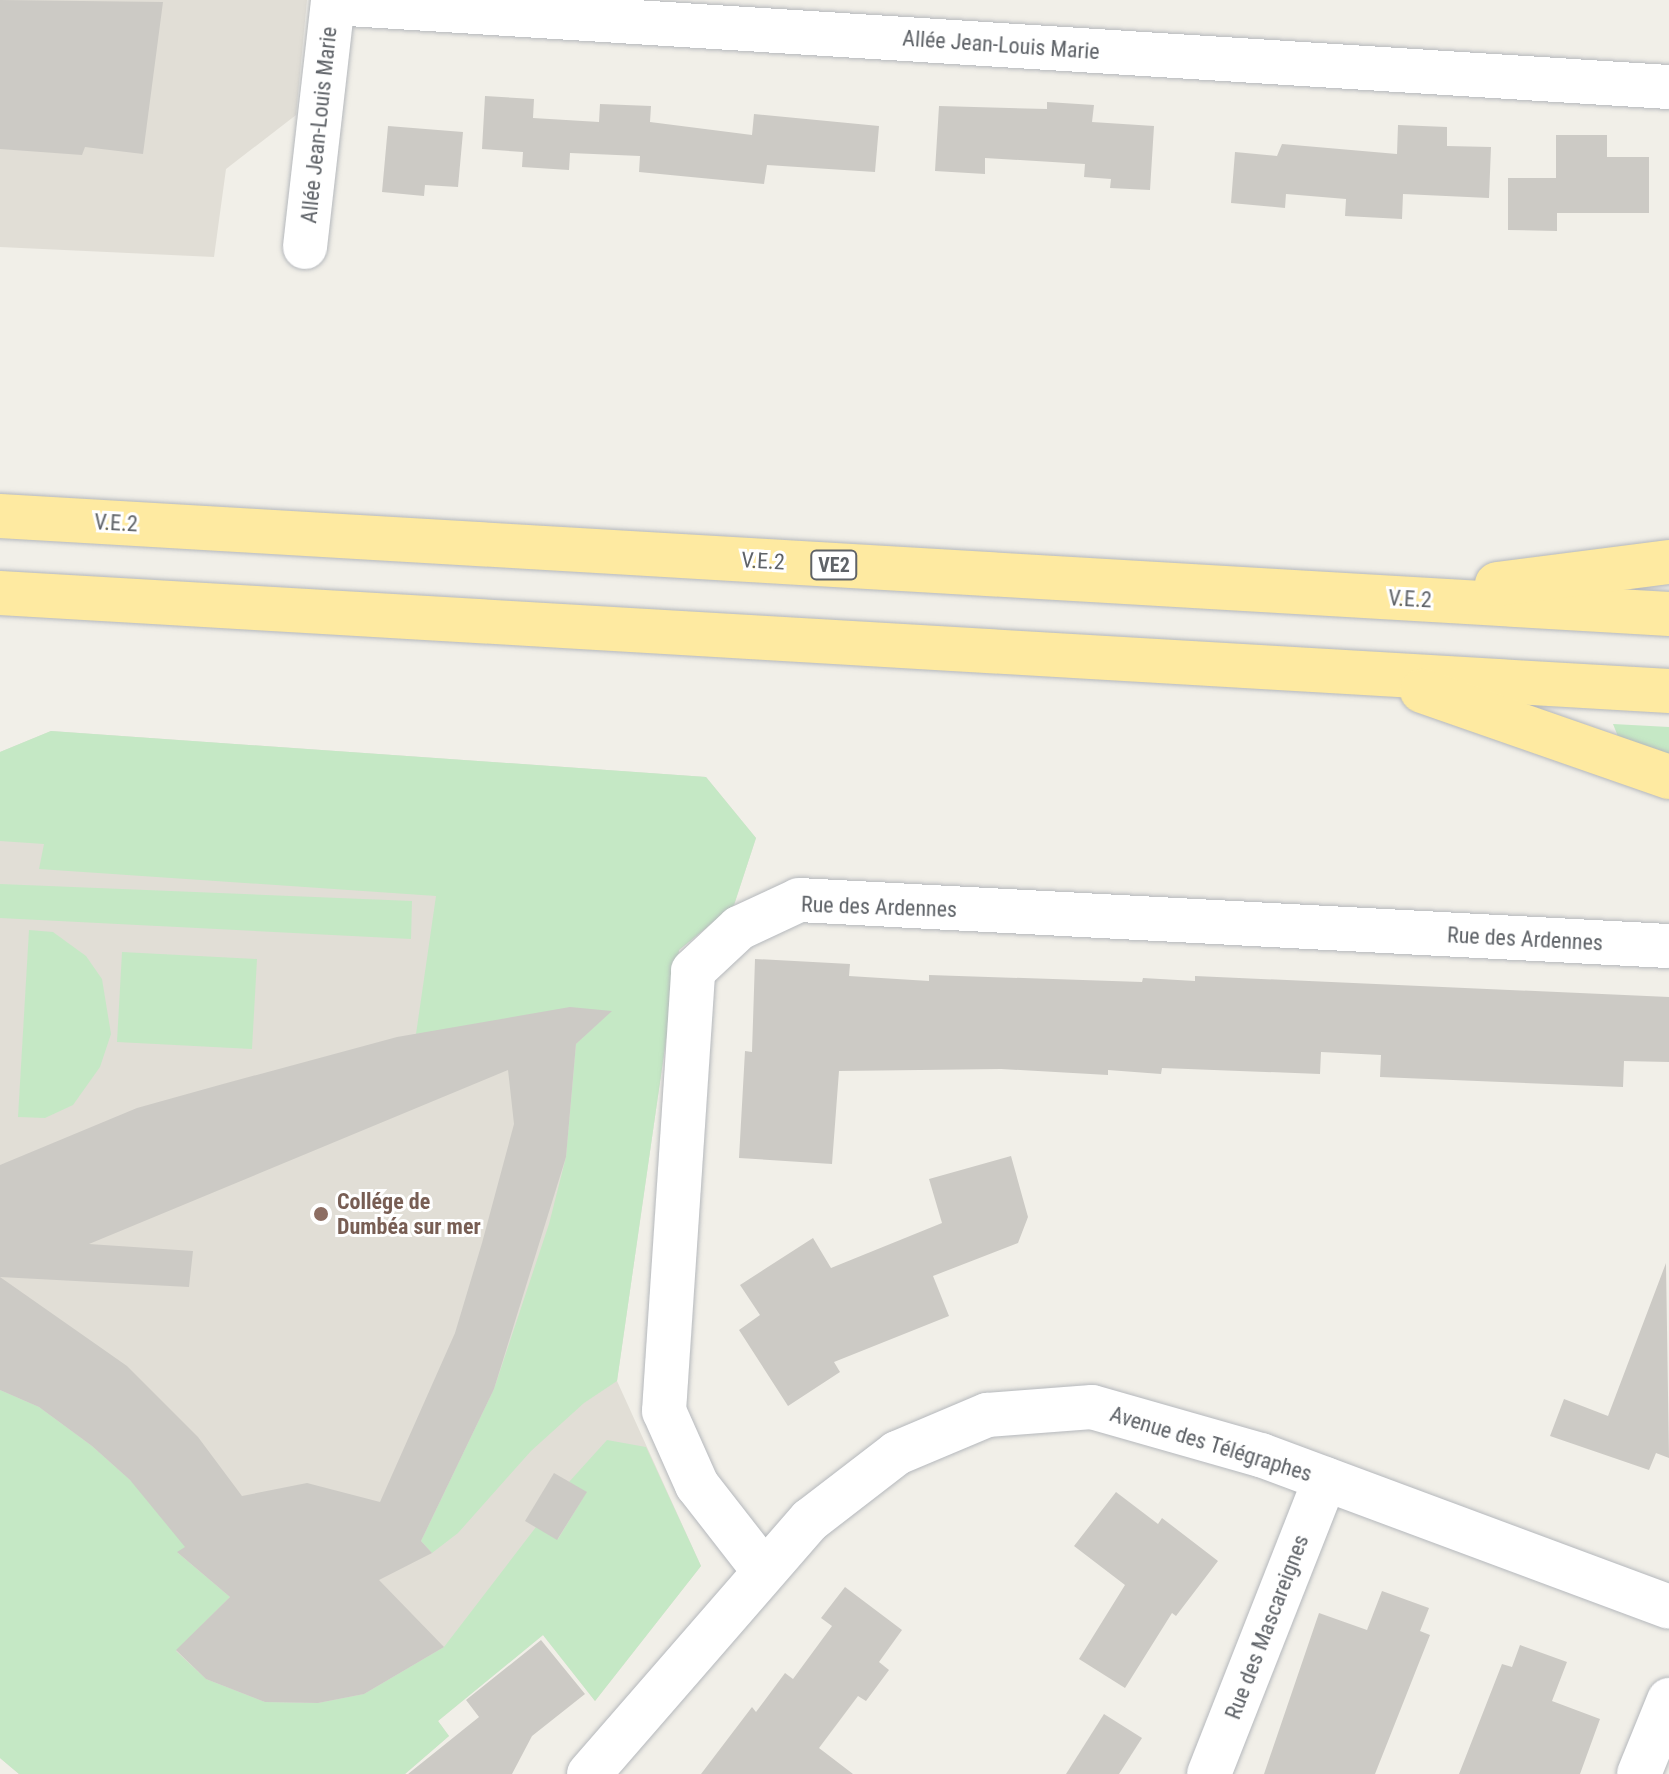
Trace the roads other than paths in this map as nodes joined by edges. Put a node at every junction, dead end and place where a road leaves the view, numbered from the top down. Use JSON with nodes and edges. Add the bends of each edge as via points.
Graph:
{"nodes":[{"id":1,"x":333,"y":1,"type":"edge"},
{"id":2,"x":1669,"y":87,"type":"edge"},
{"id":3,"x":305,"y":247,"type":"dead end"},
{"id":4,"x":0,"y":516,"type":"edge"},
{"id":5,"x":1669,"y":562,"type":"edge"},
{"id":6,"x":0,"y":593,"type":"edge"},
{"id":7,"x":1383,"y":597,"type":"junction"},
{"id":8,"x":1669,"y":614,"type":"edge"},
{"id":9,"x":1372,"y":673,"type":"junction"},
{"id":10,"x":1669,"y":691,"type":"edge"},
{"id":11,"x":1669,"y":777,"type":"edge"},
{"id":12,"x":1669,"y":946,"type":"edge"},
{"id":13,"x":1325,"y":1479,"type":"junction"},
{"id":14,"x":764,"y":1571,"type":"junction"},
{"id":15,"x":1669,"y":1607,"type":"edge"},
{"id":16,"x":1669,"y":1700,"type":"edge"},
{"id":17,"x":589,"y":1774,"type":"edge"},
{"id":18,"x":1209,"y":1774,"type":"edge"},
{"id":19,"x":1639,"y":1774,"type":"edge"}],
"edges":[{"from":1,"to":2,"type":"street","name":"Allée Jean-Louis Marie"},
{"from":1,"to":3,"type":"street","name":"Allée Jean-Louis Marie"},
{"from":4,"to":7,"type":"highway","name":"V.E.2","number":"VE2"},
{"from":5,"to":7,"type":"highway"},
{"from":6,"to":9,"type":"highway"},
{"from":7,"to":8,"type":"highway","name":"V.E.2","number":"VE2"},
{"from":9,"to":10,"type":"highway"},
{"from":9,"to":11,"type":"highway"},
{"from":12,"to":14,"type":"street","name":"Rue des Ardennes","via":[[799,900],[739,928],[693,971],[664,1411],[697,1485]]},
{"from":13,"to":14,"type":"street","name":"Avenue des Télégraphes","via":[[1261,1455],[1092,1407],[987,1415],[897,1453],[810,1520]]},
{"from":13,"to":15,"type":"street","name":"Avenue des Télégraphes"},
{"from":13,"to":18,"type":"street","name":"Rue des Mascareignes"},
{"from":14,"to":17,"type":"street","name":"Avenue des Télégraphes"},
{"from":16,"to":19,"type":"street"}]}
